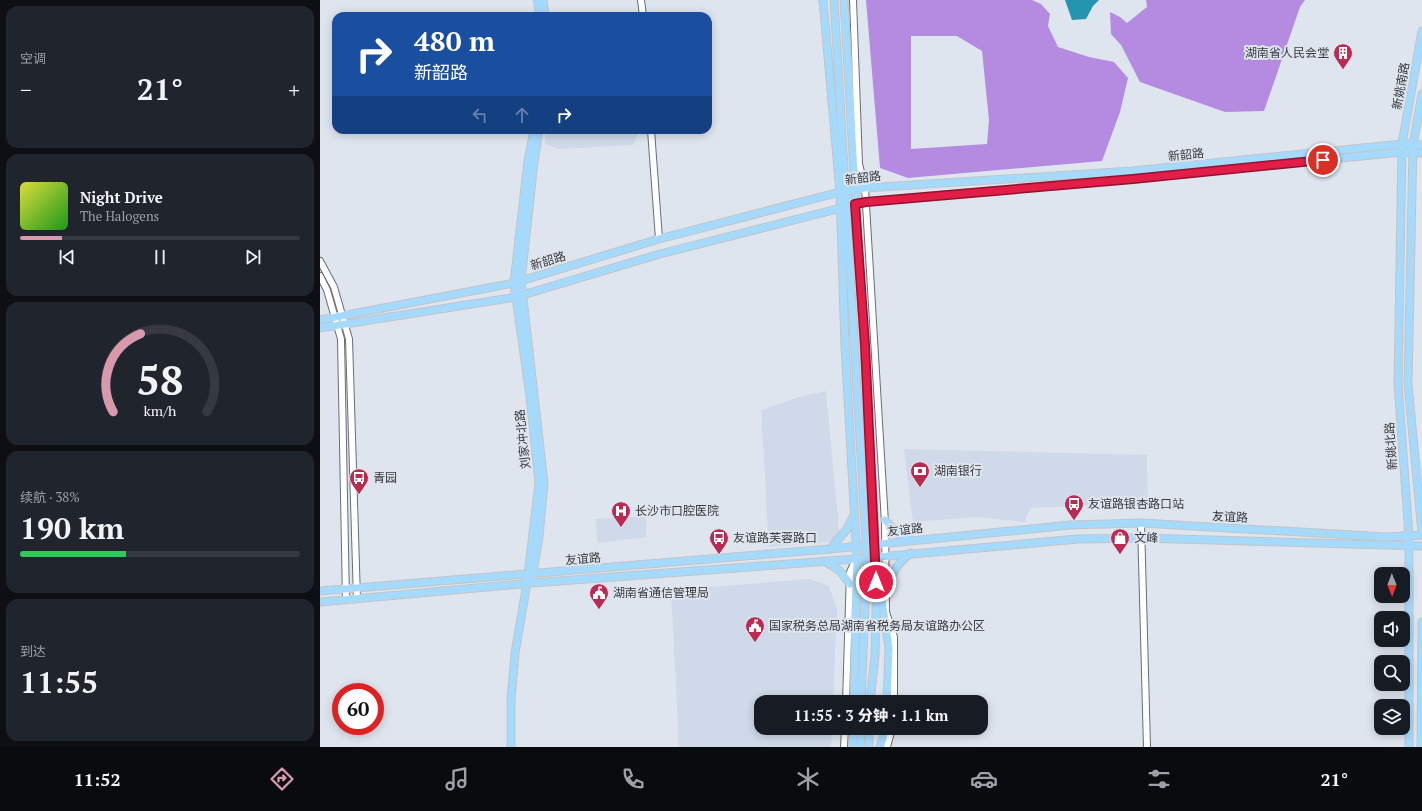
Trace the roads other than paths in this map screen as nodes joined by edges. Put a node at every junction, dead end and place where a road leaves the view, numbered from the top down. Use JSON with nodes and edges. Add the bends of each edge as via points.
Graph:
{"nodes":[{"id":1,"x":538,"y":0,"type":"edge"},
{"id":2,"x":543,"y":0,"type":"edge"},
{"id":3,"x":642,"y":0,"type":"edge"},
{"id":4,"x":824,"y":0,"type":"edge"},
{"id":5,"x":834,"y":0,"type":"edge"},
{"id":6,"x":844,"y":0,"type":"edge"},
{"id":7,"x":853,"y":0,"type":"edge"},
{"id":8,"x":540,"y":12,"type":"edge"},
{"id":9,"x":544,"y":12,"type":"edge"},
{"id":10,"x":643,"y":12,"type":"edge"},
{"id":11,"x":1422,"y":31,"type":"edge"},
{"id":12,"x":1422,"y":94,"type":"edge"},
{"id":13,"x":533,"y":134,"type":"edge"},
{"id":14,"x":538,"y":134,"type":"edge"},
{"id":15,"x":651,"y":134,"type":"edge"},
{"id":16,"x":1402,"y":144,"type":"junction"},
{"id":17,"x":1413,"y":144,"type":"junction"},
{"id":18,"x":1422,"y":145,"type":"edge"},
{"id":19,"x":1402,"y":152,"type":"junction"},
{"id":20,"x":1414,"y":152,"type":"junction"},
{"id":21,"x":1422,"y":153,"type":"edge"},
{"id":22,"x":865,"y":188,"type":"junction"},
{"id":23,"x":855,"y":190,"type":"junction"},
{"id":24,"x":843,"y":192,"type":"junction"},
{"id":25,"x":865,"y":202,"type":"junction"},
{"id":26,"x":855,"y":204,"type":"junction"},
{"id":27,"x":843,"y":208,"type":"junction"},
{"id":28,"x":659,"y":239,"type":"junction"},
{"id":29,"x":320,"y":261,"type":"edge"},
{"id":30,"x":320,"y":276,"type":"edge"},
{"id":31,"x":518,"y":282,"type":"junction"},
{"id":32,"x":520,"y":296,"type":"junction"},
{"id":33,"x":340,"y":316,"type":"junction"},
{"id":34,"x":320,"y":320,"type":"edge"},
{"id":35,"x":341,"y":324,"type":"junction"},
{"id":36,"x":320,"y":328,"type":"edge"},
{"id":37,"x":854,"y":515,"type":"junction"},
{"id":38,"x":885,"y":520,"type":"junction"},
{"id":39,"x":1141,"y":522,"type":"junction"},
{"id":40,"x":1422,"y":534,"type":"edge"},
{"id":41,"x":1409,"y":536,"type":"junction"},
{"id":42,"x":1142,"y":538,"type":"junction"},
{"id":43,"x":913,"y":540,"type":"junction"},
{"id":44,"x":886,"y":543,"type":"junction"},
{"id":45,"x":875,"y":544,"type":"junction"},
{"id":46,"x":866,"y":545,"type":"junction"},
{"id":47,"x":856,"y":546,"type":"junction"},
{"id":48,"x":1422,"y":546,"type":"edge"},
{"id":49,"x":1408,"y":547,"type":"junction"},
{"id":50,"x":830,"y":549,"type":"junction"},
{"id":51,"x":911,"y":553,"type":"junction"},
{"id":52,"x":886,"y":555,"type":"junction"},
{"id":53,"x":876,"y":556,"type":"junction"},
{"id":54,"x":867,"y":557,"type":"junction"},
{"id":55,"x":856,"y":558,"type":"junction"},
{"id":56,"x":824,"y":561,"type":"junction"},
{"id":57,"x":877,"y":567,"type":"junction"},
{"id":58,"x":530,"y":575,"type":"junction"},
{"id":59,"x":529,"y":583,"type":"junction"},
{"id":60,"x":850,"y":584,"type":"junction"},
{"id":61,"x":357,"y":588,"type":"junction"},
{"id":62,"x":345,"y":589,"type":"junction"},
{"id":63,"x":886,"y":590,"type":"junction"},
{"id":64,"x":320,"y":591,"type":"edge"},
{"id":65,"x":849,"y":597,"type":"junction"},
{"id":66,"x":357,"y":599,"type":"junction"},
{"id":67,"x":346,"y":600,"type":"junction"},
{"id":68,"x":320,"y":602,"type":"edge"},
{"id":69,"x":856,"y":607,"type":"junction"},
{"id":70,"x":886,"y":612,"type":"junction"},
{"id":71,"x":864,"y":620,"type":"junction"},
{"id":72,"x":1422,"y":622,"type":"edge"},
{"id":73,"x":888,"y":636,"type":"junction"},
{"id":74,"x":846,"y":695,"type":"edge"},
{"id":75,"x":854,"y":695,"type":"edge"},
{"id":76,"x":862,"y":695,"type":"edge"},
{"id":77,"x":871,"y":695,"type":"edge"},
{"id":78,"x":888,"y":695,"type":"edge"},
{"id":79,"x":894,"y":695,"type":"edge"},
{"id":80,"x":845,"y":735,"type":"edge"},
{"id":81,"x":853,"y":735,"type":"edge"},
{"id":82,"x":860,"y":735,"type":"edge"},
{"id":83,"x":869,"y":735,"type":"edge"},
{"id":84,"x":884,"y":735,"type":"edge"},
{"id":85,"x":890,"y":735,"type":"edge"},
{"id":86,"x":512,"y":747,"type":"edge"},
{"id":87,"x":844,"y":747,"type":"edge"},
{"id":88,"x":853,"y":747,"type":"edge"},
{"id":89,"x":860,"y":747,"type":"edge"},
{"id":90,"x":869,"y":747,"type":"edge"},
{"id":91,"x":880,"y":747,"type":"edge"},
{"id":92,"x":887,"y":747,"type":"edge"},
{"id":93,"x":1147,"y":747,"type":"edge"},
{"id":94,"x":1409,"y":747,"type":"edge"},
{"id":95,"x":1421,"y":747,"type":"edge"}],
"edges":[{"from":1,"to":8,"type":"main road"},
{"from":2,"to":9,"type":"main road"},
{"from":3,"to":10,"type":"street"},
{"from":4,"to":24,"type":"main road"},
{"from":5,"to":24,"type":"main road"},
{"from":6,"to":23,"type":"main road"},
{"from":7,"to":22,"type":"street","via":[[859,164]]},
{"from":11,"to":16,"type":"main road","name":"新姚南路"},
{"from":12,"to":17,"type":"main road","name":"新姚北路"},
{"from":13,"to":31,"type":"main road","name":"刘家冲北路","via":[[528,161]]},
{"from":14,"to":31,"type":"main road","name":"刘家冲北路"},
{"from":15,"to":28,"type":"street"},
{"from":16,"to":17,"type":"main road","name":"新韶路"},
{"from":16,"to":19,"type":"main road","name":"新姚北路"},
{"from":16,"to":22,"type":"main road","name":"新韶路","via":[[1132,171]]},
{"from":17,"to":18,"type":"main road","name":"新韶路"},
{"from":17,"to":20,"type":"main road","name":"新姚北路"},
{"from":19,"to":20,"type":"main road","name":"新韶路"},
{"from":19,"to":25,"type":"main road","name":"新韶路"},
{"from":19,"to":41,"type":"main road","name":"新姚北路","via":[[1398,384]]},
{"from":20,"to":21,"type":"main road","name":"新韶路"},
{"from":20,"to":40,"type":"main road","name":"新姚北路","via":[[1408,384]]},
{"from":22,"to":23,"type":"main road","name":"新韶路"},
{"from":22,"to":25,"type":"street"},
{"from":23,"to":24,"type":"main road","name":"新韶路"},
{"from":23,"to":26,"type":"main road"},
{"from":24,"to":27,"type":"main road"},
{"from":24,"to":28,"type":"main road","name":"新韶路"},
{"from":25,"to":26,"type":"main road","name":"新韶路"},
{"from":25,"to":38,"type":"street"},
{"from":26,"to":27,"type":"main road","name":"新韶路"},
{"from":26,"to":45,"type":"main road"},
{"from":27,"to":32,"type":"main road","name":"新韶路","via":[[660,254]]},
{"from":27,"to":37,"type":"main road","via":[[845,346]]},
{"from":27,"to":46,"type":"main road"},
{"from":28,"to":31,"type":"main road","name":"新韶路"},
{"from":29,"to":33,"type":"street","via":[[334,287]]},
{"from":30,"to":33,"type":"street"},
{"from":31,"to":32,"type":"main road","name":"刘家冲北路"},
{"from":31,"to":33,"type":"main road","name":"新韶路"},
{"from":32,"to":35,"type":"main road","name":"新韶路"},
{"from":32,"to":58,"type":"main road","name":"刘家冲北路","via":[[539,483]]},
{"from":33,"to":34,"type":"main road","name":"新韶路"},
{"from":33,"to":35,"type":"street"},
{"from":35,"to":36,"type":"main road","name":"新韶路"},
{"from":35,"to":61,"type":"street","via":[[349,339]]},
{"from":35,"to":62,"type":"street"},
{"from":37,"to":47,"type":"main road"},
{"from":37,"to":50,"type":"main road","via":[[847,529]]},
{"from":38,"to":43,"type":"main road","via":[[897,533]]},
{"from":38,"to":44,"type":"street"},
{"from":39,"to":41,"type":"main road","name":"友谊路"},
{"from":39,"to":42,"type":"street"},
{"from":39,"to":43,"type":"main road","name":"友谊路","via":[[1070,525]]},
{"from":40,"to":41,"type":"main road","name":"友谊路"},
{"from":41,"to":49,"type":"main road","name":"新姚北路"},
{"from":42,"to":49,"type":"main road","name":"友谊路"},
{"from":42,"to":51,"type":"main road","name":"友谊路","via":[[1078,539]]},
{"from":42,"to":93,"type":"street"},
{"from":43,"to":44,"type":"main road","name":"友谊路"},
{"from":44,"to":45,"type":"main road","name":"友谊路"},
{"from":44,"to":52,"type":"street"},
{"from":45,"to":46,"type":"main road","name":"友谊路"},
{"from":45,"to":53,"type":"main road"},
{"from":46,"to":47,"type":"main road","name":"友谊路"},
{"from":46,"to":54,"type":"main road"},
{"from":47,"to":50,"type":"main road","name":"友谊路"},
{"from":47,"to":55,"type":"main road"},
{"from":48,"to":49,"type":"main road","name":"友谊路"},
{"from":49,"to":94,"type":"main road","name":"新姚北路"},
{"from":50,"to":58,"type":"main road","name":"友谊路"},
{"from":51,"to":52,"type":"main road","name":"友谊路"},
{"from":51,"to":63,"type":"main road","via":[[892,573]]},
{"from":52,"to":53,"type":"main road","name":"友谊路"},
{"from":52,"to":63,"type":"street"},
{"from":53,"to":54,"type":"main road","name":"友谊路"},
{"from":53,"to":57,"type":"main road"},
{"from":54,"to":55,"type":"main road","name":"友谊路"},
{"from":54,"to":71,"type":"main road"},
{"from":55,"to":56,"type":"main road","name":"友谊路"},
{"from":55,"to":60,"type":"street","via":[[850,572]]},
{"from":55,"to":69,"type":"main road"},
{"from":56,"to":59,"type":"main road","name":"友谊路"},
{"from":56,"to":60,"type":"main road","via":[[840,571]]},
{"from":57,"to":73,"type":"main road"},
{"from":57,"to":77,"type":"main road","via":[[875,655]]},
{"from":58,"to":59,"type":"main road","name":"刘家冲北路"},
{"from":58,"to":61,"type":"main road","name":"友谊路"},
{"from":59,"to":66,"type":"main road","name":"友谊路"},
{"from":59,"to":86,"type":"main road","name":"刘家冲北路","via":[[519,652]]},
{"from":60,"to":65,"type":"street"},
{"from":61,"to":62,"type":"main road","name":"友谊路"},
{"from":61,"to":66,"type":"street"},
{"from":62,"to":64,"type":"main road","name":"友谊路"},
{"from":62,"to":67,"type":"street"},
{"from":63,"to":70,"type":"street"},
{"from":65,"to":69,"type":"main road"},
{"from":65,"to":74,"type":"street"},
{"from":66,"to":67,"type":"main road","name":"友谊路"},
{"from":67,"to":68,"type":"main road","name":"友谊路"},
{"from":69,"to":71,"type":"main road"},
{"from":69,"to":75,"type":"main road"},
{"from":70,"to":73,"type":"main road"},
{"from":70,"to":79,"type":"street","via":[[894,637]]},
{"from":71,"to":76,"type":"main road"},
{"from":72,"to":95,"type":"main road"},
{"from":73,"to":78,"type":"main road"},
{"from":80,"to":87,"type":"street"},
{"from":81,"to":88,"type":"main road"},
{"from":82,"to":89,"type":"main road"},
{"from":83,"to":90,"type":"main road"},
{"from":84,"to":91,"type":"main road"},
{"from":85,"to":92,"type":"street"}]}
